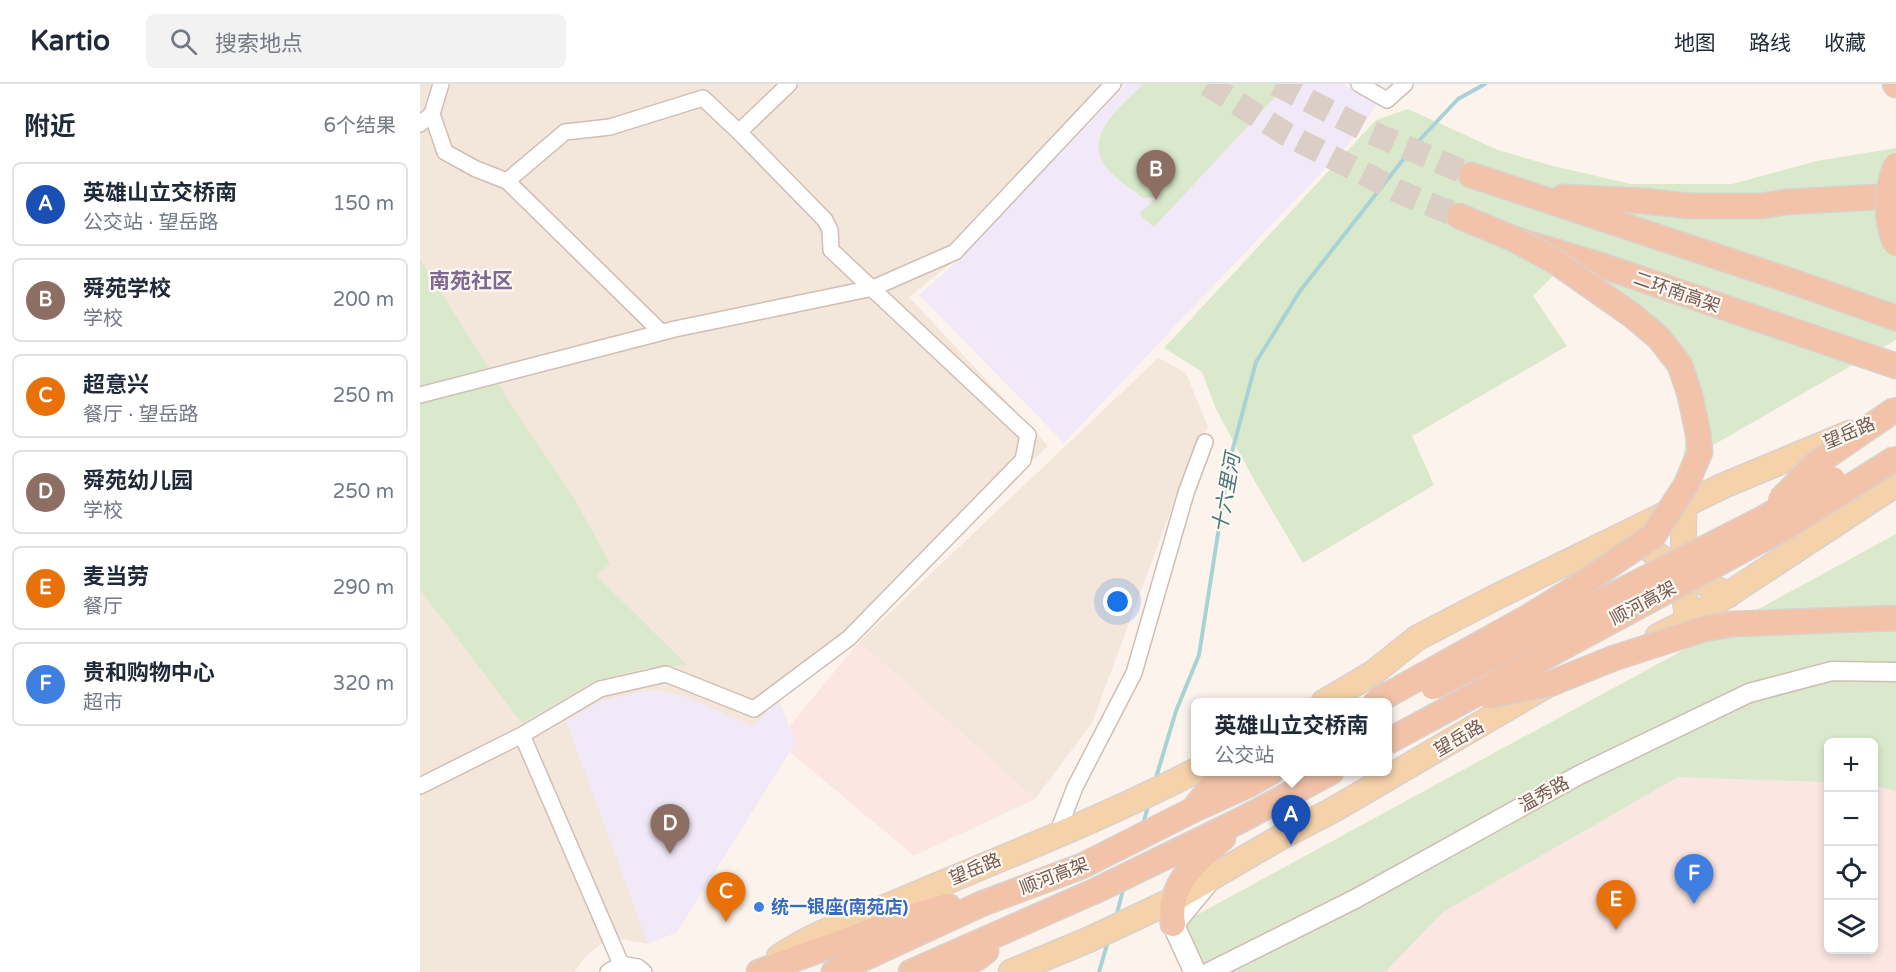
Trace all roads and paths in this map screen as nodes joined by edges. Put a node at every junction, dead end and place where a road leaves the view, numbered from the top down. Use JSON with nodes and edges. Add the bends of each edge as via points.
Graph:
{"nodes":[{"id":1,"x":441,"y":84,"type":"edge"},
{"id":2,"x":789,"y":84,"type":"edge"},
{"id":3,"x":1113,"y":84,"type":"edge"},
{"id":4,"x":1359,"y":84,"type":"edge"},
{"id":5,"x":1405,"y":84,"type":"edge"},
{"id":6,"x":432,"y":114,"type":"junction"},
{"id":7,"x":420,"y":124,"type":"edge"},
{"id":8,"x":739,"y":132,"type":"junction"},
{"id":9,"x":1896,"y":165,"type":"edge"},
{"id":10,"x":1472,"y":175,"type":"tunnel mouth"},
{"id":11,"x":507,"y":182,"type":"junction"},
{"id":12,"x":1896,"y":191,"type":"edge"},
{"id":13,"x":1537,"y":196,"type":"junction"},
{"id":14,"x":1896,"y":196,"type":"edge"},
{"id":15,"x":1853,"y":198,"type":"junction"},
{"id":16,"x":1459,"y":216,"type":"tunnel mouth"},
{"id":17,"x":1514,"y":239,"type":"junction"},
{"id":18,"x":1896,"y":244,"type":"edge"},
{"id":19,"x":873,"y":288,"type":"junction"},
{"id":20,"x":1896,"y":318,"type":"edge"},
{"id":21,"x":662,"y":332,"type":"junction"},
{"id":22,"x":1896,"y":366,"type":"edge"},
{"id":23,"x":420,"y":395,"type":"edge"},
{"id":24,"x":1896,"y":411,"type":"edge"},
{"id":25,"x":1896,"y":439,"type":"edge"},
{"id":26,"x":1205,"y":442,"type":"dead end"},
{"id":27,"x":1896,"y":458,"type":"edge"},
{"id":28,"x":1896,"y":484,"type":"edge"},
{"id":29,"x":1684,"y":505,"type":"junction"},
{"id":30,"x":1762,"y":519,"type":"junction"},
{"id":31,"x":1629,"y":533,"type":"junction"},
{"id":32,"x":1728,"y":595,"type":"junction"},
{"id":33,"x":1896,"y":618,"type":"edge"},
{"id":34,"x":1688,"y":621,"type":"junction"},
{"id":35,"x":1896,"y":672,"type":"edge"},
{"id":36,"x":1331,"y":698,"type":"edge"},
{"id":37,"x":1382,"y":698,"type":"edge"},
{"id":38,"x":1462,"y":702,"type":"junction"},
{"id":39,"x":1392,"y":707,"type":"edge"},
{"id":40,"x":522,"y":735,"type":"junction"},
{"id":41,"x":1392,"y":739,"type":"edge"},
{"id":42,"x":1191,"y":773,"type":"edge"},
{"id":43,"x":1224,"y":776,"type":"edge"},
{"id":44,"x":1263,"y":776,"type":"edge"},
{"id":45,"x":1322,"y":776,"type":"edge"},
{"id":46,"x":420,"y":786,"type":"edge"},
{"id":47,"x":1188,"y":812,"type":"junction"},
{"id":48,"x":1249,"y":816,"type":"junction"},
{"id":49,"x":1057,"y":834,"type":"junction"},
{"id":50,"x":1211,"y":878,"type":"junction"},
{"id":51,"x":1173,"y":900,"type":"junction"},
{"id":52,"x":981,"y":904,"type":"junction"},
{"id":53,"x":1130,"y":921,"type":"junction"},
{"id":54,"x":1173,"y":924,"type":"junction"},
{"id":55,"x":1011,"y":928,"type":"junction"},
{"id":56,"x":614,"y":968,"type":"edge"},
{"id":57,"x":644,"y":972,"type":"edge"},
{"id":58,"x":758,"y":972,"type":"edge"},
{"id":59,"x":834,"y":972,"type":"edge"},
{"id":60,"x":911,"y":972,"type":"edge"},
{"id":61,"x":952,"y":972,"type":"edge"},
{"id":62,"x":1011,"y":972,"type":"edge"},
{"id":63,"x":1195,"y":972,"type":"edge"},
{"id":64,"x":1209,"y":972,"type":"edge"}],
"edges":[{"from":1,"to":6,"type":"street"},
{"from":2,"to":8,"type":"street"},
{"from":3,"to":19,"type":"street","via":[[955,252]]},
{"from":4,"to":5,"type":"street","via":[[1387,100]]},
{"from":6,"to":7,"type":"street"},
{"from":6,"to":11,"type":"street","via":[[445,152]]},
{"from":8,"to":11,"type":"street","via":[[703,98],[610,127],[565,132]]},
{"from":8,"to":19,"type":"street","via":[[825,220],[831,250]]},
{"from":9,"to":18,"type":"highway","bridge":true,"via":[[1888,212]]},
{"from":10,"to":13,"type":"highway"},
{"from":11,"to":21,"type":"street"},
{"from":12,"to":15,"type":"highway"},
{"from":13,"to":15,"type":"highway","via":[[1689,206],[1761,206]]},
{"from":13,"to":20,"type":"highway"},
{"from":14,"to":15,"type":"highway"},
{"from":16,"to":17,"type":"highway","name":"二环南高架"},
{"from":17,"to":22,"type":"highway","name":"二环南高架","bridge":true},
{"from":17,"to":37,"type":"highway","bridge":true,"via":[[1556,262],[1659,338],[1680,365],[1690,394],[1700,452],[1686,484],[1653,536],[1530,616]]},
{"from":19,"to":21,"type":"street"},
{"from":19,"to":40,"type":"street","via":[[1028,435],[1023,460],[849,638],[754,709],[666,674],[600,689]]},
{"from":21,"to":23,"type":"street"},
{"from":24,"to":29,"type":"main road","name":"望岳路"},
{"from":24,"to":30,"type":"highway","bridge":true,"via":[[1818,462]]},
{"from":25,"to":30,"type":"highway","name":"顺河高架","bridge":true},
{"from":26,"to":49,"type":"street","via":[[1186,493],[1134,673],[1075,787]]},
{"from":27,"to":38,"type":"highway","name":"顺河高架","bridge":true,"via":[[1789,525]]},
{"from":28,"to":32,"type":"main road","name":"望岳路"},
{"from":29,"to":31,"type":"main road","name":"望岳路"},
{"from":29,"to":32,"type":"main road","via":[[1683,567],[1687,574]]},
{"from":30,"to":39,"type":"highway","name":"顺河高架","bridge":true},
{"from":31,"to":34,"type":"main road","via":[[1678,571]]},
{"from":31,"to":36,"type":"main road","name":"望岳路","via":[[1494,597],[1417,639],[1373,673]]},
{"from":32,"to":34,"type":"main road","name":"望岳路"},
{"from":33,"to":38,"type":"highway","bridge":true,"via":[[1732,624],[1704,629],[1552,683]]},
{"from":34,"to":50,"type":"main road","name":"望岳路","via":[[1551,683]]},
{"from":35,"to":64,"type":"street","name":"温秀路","via":[[1832,671],[1749,693],[1579,775],[1354,899]]},
{"from":38,"to":41,"type":"highway","name":"顺河高架","bridge":true},
{"from":40,"to":46,"type":"street"},
{"from":40,"to":56,"type":"street"},
{"from":42,"to":49,"type":"main road","name":"望岳路"},
{"from":43,"to":47,"type":"highway"},
{"from":44,"to":47,"type":"highway","name":"顺河高架"},
{"from":45,"to":48,"type":"highway","name":"顺河高架"},
{"from":47,"to":52,"type":"highway","name":"顺河高架","via":[[1082,866]]},
{"from":48,"to":51,"type":"highway","via":[[1188,870]]},
{"from":48,"to":55,"type":"highway","name":"顺河高架"},
{"from":49,"to":58,"type":"main road","name":"望岳路","via":[[837,926]]},
{"from":50,"to":51,"type":"main road","name":"望岳路"},
{"from":50,"to":54,"type":"main road"},
{"from":51,"to":53,"type":"main road","name":"望岳路"},
{"from":51,"to":54,"type":"highway"},
{"from":52,"to":58,"type":"highway","via":[[947,906],[910,917]]},
{"from":52,"to":59,"type":"highway","name":"顺河高架"},
{"from":53,"to":54,"type":"main road","via":[[1154,918]]},
{"from":53,"to":62,"type":"main road","name":"望岳路"},
{"from":54,"to":63,"type":"main road"},
{"from":55,"to":60,"type":"highway","name":"顺河高架"},
{"from":55,"to":61,"type":"highway","via":[[977,958]]},
{"from":56,"to":57,"type":"street","via":[[638,967]]}]}
